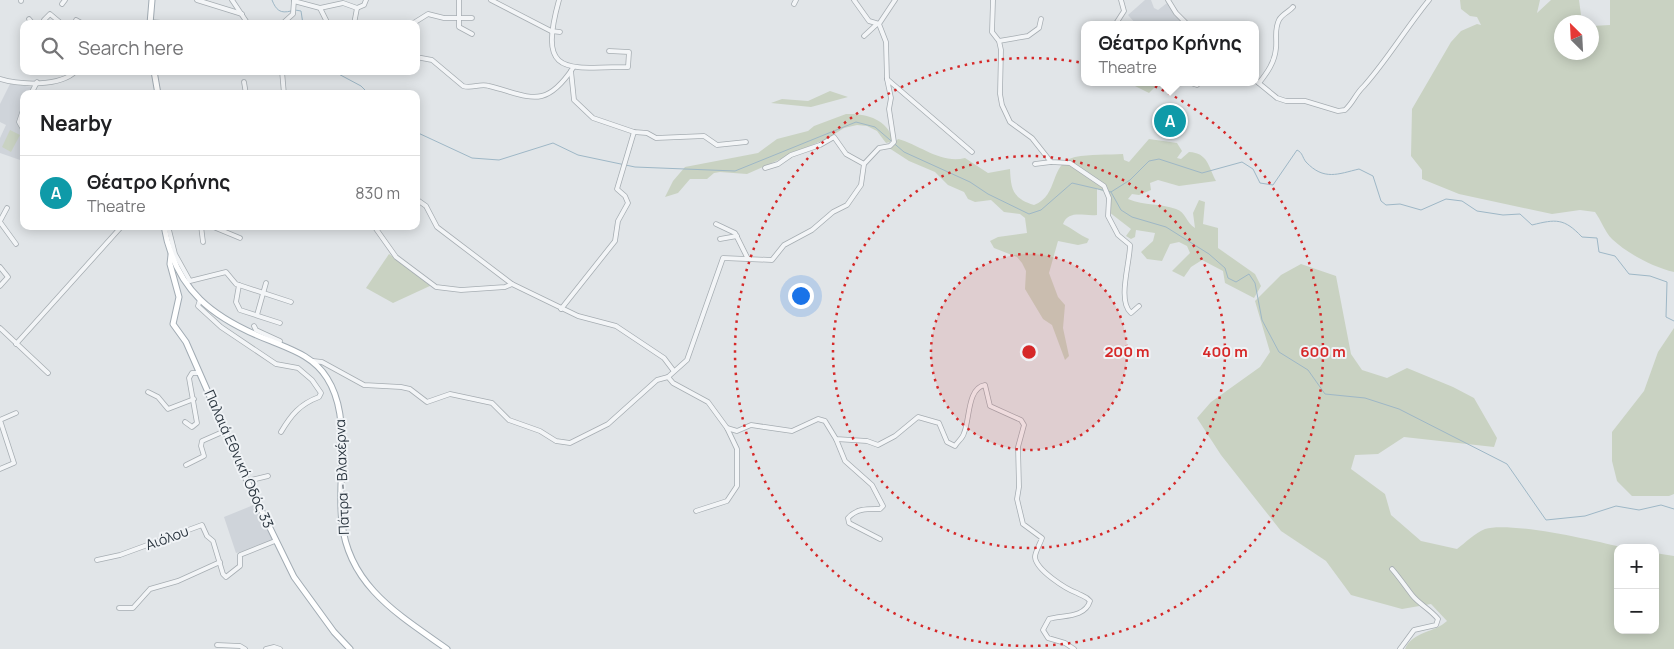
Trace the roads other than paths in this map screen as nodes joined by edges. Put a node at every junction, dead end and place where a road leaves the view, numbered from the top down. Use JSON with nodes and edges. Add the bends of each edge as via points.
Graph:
{"nodes":[{"id":1,"x":152,"y":0,"type":"edge"},
{"id":2,"x":197,"y":0,"type":"edge"},
{"id":3,"x":232,"y":0,"type":"edge"},
{"id":4,"x":294,"y":0,"type":"edge"},
{"id":5,"x":366,"y":0,"type":"edge"},
{"id":6,"x":459,"y":0,"type":"edge"},
{"id":7,"x":491,"y":0,"type":"edge"},
{"id":8,"x":559,"y":0,"type":"edge"},
{"id":9,"x":854,"y":0,"type":"edge"},
{"id":10,"x":895,"y":0,"type":"edge"},
{"id":11,"x":993,"y":0,"type":"edge"},
{"id":12,"x":1121,"y":0,"type":"edge"},
{"id":13,"x":1168,"y":0,"type":"edge"},
{"id":14,"x":1429,"y":0,"type":"edge"},
{"id":15,"x":1293,"y":7,"type":"dead end"},
{"id":16,"x":320,"y":8,"type":"junction"},
{"id":17,"x":357,"y":8,"type":"junction"},
{"id":18,"x":242,"y":14,"type":"junction"},
{"id":19,"x":459,"y":18,"type":"junction"},
{"id":20,"x":472,"y":18,"type":"dead end"},
{"id":21,"x":1042,"y":19,"type":"dead end"},
{"id":22,"x":44,"y":20,"type":"edge"},
{"id":23,"x":57,"y":20,"type":"edge"},
{"id":24,"x":150,"y":20,"type":"edge"},
{"id":25,"x":246,"y":20,"type":"edge"},
{"id":26,"x":286,"y":20,"type":"edge"},
{"id":27,"x":326,"y":20,"type":"edge"},
{"id":28,"x":355,"y":20,"type":"edge"},
{"id":29,"x":418,"y":20,"type":"edge"},
{"id":30,"x":1118,"y":21,"type":"edge"},
{"id":31,"x":1184,"y":21,"type":"edge"},
{"id":32,"x":878,"y":24,"type":"junction"},
{"id":33,"x":551,"y":31,"type":"junction"},
{"id":34,"x":560,"y":32,"type":"dead end"},
{"id":35,"x":472,"y":34,"type":"dead end"},
{"id":36,"x":864,"y":36,"type":"dead end"},
{"id":37,"x":999,"y":41,"type":"junction"},
{"id":38,"x":609,"y":51,"type":"dead end"},
{"id":39,"x":420,"y":58,"type":"edge"},
{"id":40,"x":572,"y":69,"type":"junction"},
{"id":41,"x":70,"y":75,"type":"edge"},
{"id":42,"x":155,"y":75,"type":"edge"},
{"id":43,"x":282,"y":75,"type":"edge"},
{"id":44,"x":887,"y":78,"type":"junction"},
{"id":45,"x":0,"y":79,"type":"edge"},
{"id":46,"x":1259,"y":79,"type":"edge"},
{"id":47,"x":37,"y":82,"type":"junction"},
{"id":48,"x":244,"y":82,"type":"dead end"},
{"id":49,"x":1259,"y":83,"type":"edge"},
{"id":50,"x":33,"y":90,"type":"edge"},
{"id":51,"x":157,"y":90,"type":"edge"},
{"id":52,"x":245,"y":90,"type":"edge"},
{"id":53,"x":284,"y":90,"type":"edge"},
{"id":54,"x":634,"y":132,"type":"junction"},
{"id":55,"x":746,"y":142,"type":"dead end"},
{"id":56,"x":972,"y":152,"type":"dead end"},
{"id":57,"x":1051,"y":162,"type":"junction"},
{"id":58,"x":864,"y":164,"type":"junction"},
{"id":59,"x":1035,"y":164,"type":"dead end"},
{"id":60,"x":765,"y":168,"type":"dead end"},
{"id":61,"x":420,"y":202,"type":"edge"},
{"id":62,"x":7,"y":208,"type":"dead end"},
{"id":63,"x":0,"y":222,"type":"edge"},
{"id":64,"x":716,"y":224,"type":"dead end"},
{"id":65,"x":118,"y":230,"type":"edge"},
{"id":66,"x":165,"y":230,"type":"edge"},
{"id":67,"x":169,"y":230,"type":"edge"},
{"id":68,"x":202,"y":230,"type":"edge"},
{"id":69,"x":221,"y":230,"type":"edge"},
{"id":70,"x":377,"y":230,"type":"edge"},
{"id":71,"x":737,"y":236,"type":"junction"},
{"id":72,"x":240,"y":238,"type":"dead end"},
{"id":73,"x":720,"y":238,"type":"dead end"},
{"id":74,"x":203,"y":242,"type":"dead end"},
{"id":75,"x":16,"y":244,"type":"dead end"},
{"id":76,"x":171,"y":255,"type":"junction"},
{"id":77,"x":748,"y":259,"type":"junction"},
{"id":78,"x":0,"y":267,"type":"edge"},
{"id":79,"x":266,"y":283,"type":"dead end"},
{"id":80,"x":512,"y":284,"type":"junction"},
{"id":81,"x":239,"y":285,"type":"junction"},
{"id":82,"x":0,"y":286,"type":"edge"},
{"id":83,"x":263,"y":293,"type":"junction"},
{"id":84,"x":200,"y":300,"type":"junction"},
{"id":85,"x":291,"y":302,"type":"dead end"},
{"id":86,"x":1139,"y":306,"type":"dead end"},
{"id":87,"x":561,"y":309,"type":"junction"},
{"id":88,"x":257,"y":315,"type":"junction"},
{"id":89,"x":280,"y":322,"type":"dead end"},
{"id":90,"x":254,"y":326,"type":"dead end"},
{"id":91,"x":0,"y":328,"type":"edge"},
{"id":92,"x":16,"y":344,"type":"junction"},
{"id":93,"x":279,"y":344,"type":"junction"},
{"id":94,"x":313,"y":361,"type":"junction"},
{"id":95,"x":673,"y":370,"type":"junction"},
{"id":96,"x":48,"y":373,"type":"dead end"},
{"id":97,"x":199,"y":373,"type":"junction"},
{"id":98,"x":668,"y":377,"type":"junction"},
{"id":99,"x":148,"y":392,"type":"dead end"},
{"id":100,"x":194,"y":399,"type":"junction"},
{"id":101,"x":16,"y":413,"type":"dead end"},
{"id":102,"x":185,"y":422,"type":"dead end"},
{"id":103,"x":727,"y":428,"type":"junction"},
{"id":104,"x":227,"y":430,"type":"junction"},
{"id":105,"x":281,"y":432,"type":"dead end"},
{"id":106,"x":836,"y":439,"type":"junction"},
{"id":107,"x":186,"y":465,"type":"dead end"},
{"id":108,"x":0,"y":469,"type":"edge"},
{"id":109,"x":268,"y":476,"type":"dead end"},
{"id":110,"x":248,"y":482,"type":"junction"},
{"id":111,"x":696,"y":511,"type":"dead end"},
{"id":112,"x":880,"y":539,"type":"dead end"},
{"id":113,"x":275,"y":540,"type":"junction"},
{"id":114,"x":97,"y":560,"type":"dead end"},
{"id":115,"x":220,"y":562,"type":"junction"},
{"id":116,"x":1392,"y":569,"type":"dead end"},
{"id":117,"x":119,"y":608,"type":"dead end"},
{"id":118,"x":217,"y":645,"type":"dead end"},
{"id":119,"x":245,"y":649,"type":"edge"},
{"id":120,"x":266,"y":649,"type":"edge"},
{"id":121,"x":280,"y":649,"type":"edge"},
{"id":122,"x":350,"y":649,"type":"edge"},
{"id":123,"x":446,"y":649,"type":"edge"},
{"id":124,"x":1074,"y":649,"type":"edge"},
{"id":125,"x":1400,"y":649,"type":"edge"}],
"edges":[{"from":1,"to":24,"type":"main road"},
{"from":2,"to":18,"type":"street"},
{"from":3,"to":18,"type":"street"},
{"from":4,"to":16,"type":"street"},
{"from":4,"to":26,"type":"street","via":[[294,10]]},
{"from":5,"to":17,"type":"street"},
{"from":6,"to":19,"type":"street"},
{"from":7,"to":33,"type":"street"},
{"from":8,"to":33,"type":"street"},
{"from":9,"to":32,"type":"street","via":[[868,19]]},
{"from":10,"to":32,"type":"street"},
{"from":11,"to":37,"type":"street","via":[[992,32]]},
{"from":12,"to":30,"type":"street","via":[[1124,11]]},
{"from":13,"to":31,"type":"street"},
{"from":14,"to":49,"type":"street","via":[[1379,70],[1347,108],[1338,111],[1305,100],[1277,98]]},
{"from":15,"to":46,"type":"street","via":[[1279,20],[1273,60],[1268,72]]},
{"from":16,"to":17,"type":"street","via":[[343,3]]},
{"from":16,"to":27,"type":"street"},
{"from":17,"to":28,"type":"street"},
{"from":18,"to":25,"type":"street"},
{"from":19,"to":20,"type":"street"},
{"from":19,"to":29,"type":"street","via":[[428,14]]},
{"from":19,"to":35,"type":"street","via":[[460,29]]},
{"from":21,"to":37,"type":"street","via":[[1039,28],[1028,36]]},
{"from":22,"to":23,"type":"street","via":[[50,14]]},
{"from":32,"to":36,"type":"street"},
{"from":32,"to":44,"type":"street","via":[[886,42]]},
{"from":33,"to":34,"type":"street"},
{"from":33,"to":40,"type":"street","via":[[553,55]]},
{"from":37,"to":57,"type":"street","via":[[1000,100],[1004,111],[1010,122],[1032,138]]},
{"from":38,"to":40,"type":"street","via":[[629,52],[628,67]]},
{"from":39,"to":40,"type":"street","via":[[432,60],[468,88],[488,85],[528,98],[538,98],[552,91]]},
{"from":40,"to":54,"type":"street","via":[[574,98],[581,109],[593,118]]},
{"from":41,"to":47,"type":"street","via":[[65,79]]},
{"from":42,"to":51,"type":"main road"},
{"from":43,"to":53,"type":"street"},
{"from":44,"to":56,"type":"street"},
{"from":44,"to":58,"type":"street","via":[[892,98],[889,109],[893,144],[879,148]]},
{"from":45,"to":47,"type":"street"},
{"from":47,"to":50,"type":"street"},
{"from":48,"to":52,"type":"street"},
{"from":54,"to":55,"type":"street","via":[[656,138],[704,136],[717,145]]},
{"from":54,"to":87,"type":"street","via":[[617,189],[628,203],[618,221],[615,241]]},
{"from":57,"to":59,"type":"street"},
{"from":57,"to":86,"type":"street","via":[[1070,163],[1104,186],[1109,198],[1108,216],[1118,235],[1130,245],[1124,299],[1131,313]]},
{"from":58,"to":60,"type":"street","via":[[846,154],[834,136]]},
{"from":58,"to":77,"type":"street","via":[[862,185],[846,205],[812,230],[784,245],[772,260]]},
{"from":61,"to":80,"type":"street","via":[[426,206],[437,227]]},
{"from":62,"to":63,"type":"street"},
{"from":63,"to":75,"type":"street"},
{"from":64,"to":71,"type":"street","via":[[732,230]]},
{"from":65,"to":92,"type":"street"},
{"from":66,"to":76,"type":"main road","name":"Πάτρα - Βλαχέρνα"},
{"from":67,"to":81,"type":"street","via":[[175,254],[190,281],[226,272]]},
{"from":68,"to":74,"type":"street"},
{"from":69,"to":72,"type":"street"},
{"from":70,"to":80,"type":"street","via":[[396,257],[436,287],[461,290]]},
{"from":71,"to":73,"type":"street"},
{"from":71,"to":77,"type":"street"},
{"from":76,"to":84,"type":"main road","name":"Πάτρα - Βλαχέρνα","via":[[184,281]]},
{"from":76,"to":97,"type":"main road","name":"Παλαιά Εθνική Οδός 33","via":[[170,264],[179,297],[174,324],[186,342]]},
{"from":77,"to":95,"type":"street","via":[[722,259],[687,360]]},
{"from":78,"to":82,"type":"street","via":[[8,276]]},
{"from":79,"to":83,"type":"street"},
{"from":80,"to":87,"type":"street"},
{"from":81,"to":83,"type":"street"},
{"from":81,"to":88,"type":"street","via":[[238,307]]},
{"from":83,"to":85,"type":"street"},
{"from":83,"to":88,"type":"street"},
{"from":84,"to":93,"type":"main road","name":"Πάτρα - Βλαχέρνα","via":[[228,322]]},
{"from":84,"to":105,"type":"street","via":[[198,306],[221,327],[276,364],[298,368],[321,393],[293,412]]},
{"from":87,"to":95,"type":"street","via":[[616,326],[664,358]]},
{"from":88,"to":89,"type":"street"},
{"from":90,"to":93,"type":"street","via":[[280,341]]},
{"from":91,"to":92,"type":"street"},
{"from":92,"to":96,"type":"street"},
{"from":93,"to":94,"type":"main road","name":"Πάτρα - Βλαχέρνα"},
{"from":94,"to":98,"type":"street","via":[[322,362],[364,385],[410,390],[427,402],[450,394],[492,403],[509,420],[562,443],[570,443],[608,424],[654,383]]},
{"from":94,"to":123,"type":"main road","name":"Πάτρα - Βλαχέρνα","via":[[327,377],[342,420],[342,521],[350,558],[388,606]]},
{"from":95,"to":98,"type":"street"},
{"from":97,"to":100,"type":"street","via":[[190,376]]},
{"from":97,"to":104,"type":"main road","name":"Παλαιά Εθνική Οδός 33"},
{"from":98,"to":103,"type":"street","via":[[708,402]]},
{"from":99,"to":100,"type":"street","via":[[158,397],[168,409]]},
{"from":100,"to":102,"type":"street","via":[[197,424],[192,428]]},
{"from":101,"to":108,"type":"street","via":[[0,420],[14,463]]},
{"from":103,"to":106,"type":"street","via":[[737,430],[751,425],[792,431],[818,419],[825,421]]},
{"from":103,"to":111,"type":"street","via":[[737,449],[738,486],[727,501]]},
{"from":104,"to":107,"type":"street","via":[[202,441],[204,456]]},
{"from":104,"to":110,"type":"main road","name":"Παλαιά Εθνική Οδός 33"},
{"from":106,"to":112,"type":"street","via":[[845,461],[872,484],[883,506],[880,509],[865,508],[852,514],[848,518],[849,523]]},
{"from":106,"to":124,"type":"street","via":[[878,445],[921,417],[939,423],[947,442],[955,446],[965,432],[966,415],[974,393],[985,385],[990,406],[1021,420],[1024,425],[1018,447],[1017,500],[1023,524],[1042,538],[1035,556],[1037,562],[1047,574],[1090,601],[1076,615],[1049,619],[1044,625],[1048,638]]},
{"from":109,"to":110,"type":"street"},
{"from":110,"to":113,"type":"main road","name":"Παλαιά Εθνική Οδός 33"},
{"from":113,"to":115,"type":"street","via":[[240,555],[240,566],[226,577]]},
{"from":113,"to":122,"type":"main road","name":"Παλαιά Εθνική Οδός 33","via":[[299,587]]},
{"from":114,"to":115,"type":"street","name":"Αιόλου","via":[[120,555],[202,525],[213,541]]},
{"from":115,"to":117,"type":"street","via":[[178,581],[150,589],[133,608]]},
{"from":116,"to":125,"type":"street","via":[[1412,596],[1438,619],[1436,625],[1414,630]]},
{"from":118,"to":119,"type":"street"},
{"from":120,"to":121,"type":"street"}]}
